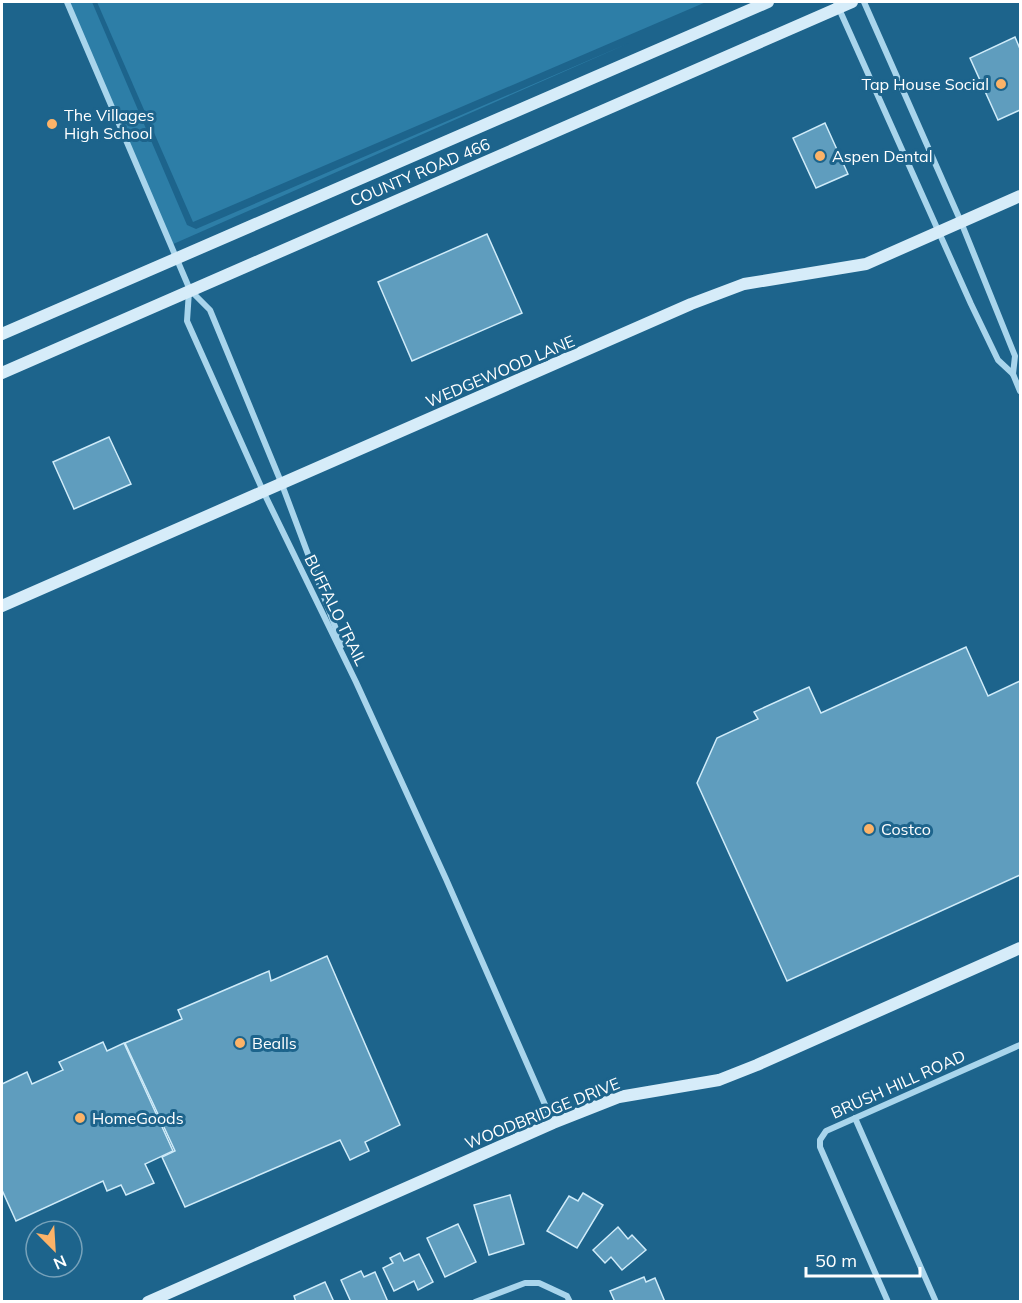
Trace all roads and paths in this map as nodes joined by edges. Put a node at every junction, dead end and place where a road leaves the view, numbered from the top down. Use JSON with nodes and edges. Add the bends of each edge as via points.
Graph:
{"nodes":[{"id":1,"x":67,"y":2,"type":"edge"},
{"id":2,"x":768,"y":2,"type":"edge"},
{"id":3,"x":852,"y":2,"type":"edge"},
{"id":4,"x":864,"y":2,"type":"edge"},
{"id":5,"x":837,"y":4,"type":"edge"},
{"id":6,"x":1020,"y":196,"type":"edge"},
{"id":7,"x":962,"y":222,"type":"junction"},
{"id":8,"x":939,"y":232,"type":"junction"},
{"id":9,"x":176,"y":258,"type":"junction"},
{"id":10,"x":190,"y":290,"type":"junction"},
{"id":11,"x":2,"y":334,"type":"edge"},
{"id":12,"x":2,"y":374,"type":"edge"},
{"id":13,"x":1013,"y":374,"type":"junction"},
{"id":14,"x":1020,"y":391,"type":"edge"},
{"id":15,"x":281,"y":482,"type":"junction"},
{"id":16,"x":263,"y":491,"type":"junction"},
{"id":17,"x":2,"y":606,"type":"edge"},
{"id":18,"x":356,"y":682,"type":"junction"},
{"id":19,"x":1020,"y":948,"type":"edge"},
{"id":20,"x":1020,"y":1045,"type":"edge"},
{"id":21,"x":855,"y":1118,"type":"junction"},
{"id":22,"x":553,"y":1123,"type":"junction"},
{"id":23,"x":148,"y":1302,"type":"edge"},
{"id":24,"x":476,"y":1302,"type":"edge"},
{"id":25,"x":570,"y":1302,"type":"edge"},
{"id":26,"x":888,"y":1302,"type":"edge"},
{"id":27,"x":936,"y":1302,"type":"edge"}],
"edges":[{"from":1,"to":9,"type":"street"},
{"from":2,"to":9,"type":"street","name":"COUNTY ROAD 466"},
{"from":3,"to":5,"type":"street","name":"COUNTY ROAD 466"},
{"from":4,"to":7,"type":"street"},
{"from":5,"to":8,"type":"street"},
{"from":5,"to":10,"type":"street","name":"COUNTY ROAD 466"},
{"from":6,"to":7,"type":"street","name":"WEDGEWOOD LANE"},
{"from":7,"to":8,"type":"street","name":"WEDGEWOOD LANE"},
{"from":7,"to":13,"type":"street","via":[[1016,356]]},
{"from":8,"to":13,"type":"street","via":[[998,360]]},
{"from":8,"to":15,"type":"street","name":"WEDGEWOOD LANE","via":[[866,264],[744,284]]},
{"from":9,"to":10,"type":"street"},
{"from":9,"to":11,"type":"street","name":"COUNTY ROAD 466"},
{"from":10,"to":12,"type":"street","name":"COUNTY ROAD 466"},
{"from":10,"to":15,"type":"street","name":"BUFFALO TRAIL","via":[[210,310]]},
{"from":10,"to":16,"type":"street","name":"BUFFALO TRAIL","via":[[187,321]]},
{"from":13,"to":14,"type":"street"},
{"from":15,"to":16,"type":"street","name":"WEDGEWOOD LANE"},
{"from":15,"to":18,"type":"street","name":"BUFFALO TRAIL"},
{"from":16,"to":17,"type":"street","name":"WEDGEWOOD LANE"},
{"from":16,"to":18,"type":"street","name":"BUFFALO TRAIL"},
{"from":18,"to":22,"type":"street"},
{"from":19,"to":22,"type":"street","name":"WOODBRIDGE DRIVE","via":[[738,1073],[719,1080],[619,1097]]},
{"from":20,"to":21,"type":"street","name":"BRUSH HILL ROAD"},
{"from":21,"to":26,"type":"street","name":"BRUSH HILL ROAD","via":[[826,1131],[820,1147]]},
{"from":21,"to":27,"type":"street"},
{"from":22,"to":23,"type":"street","name":"WOODBRIDGE DRIVE"},
{"from":24,"to":25,"type":"street","via":[[525,1283],[539,1283],[567,1296]]}]}
